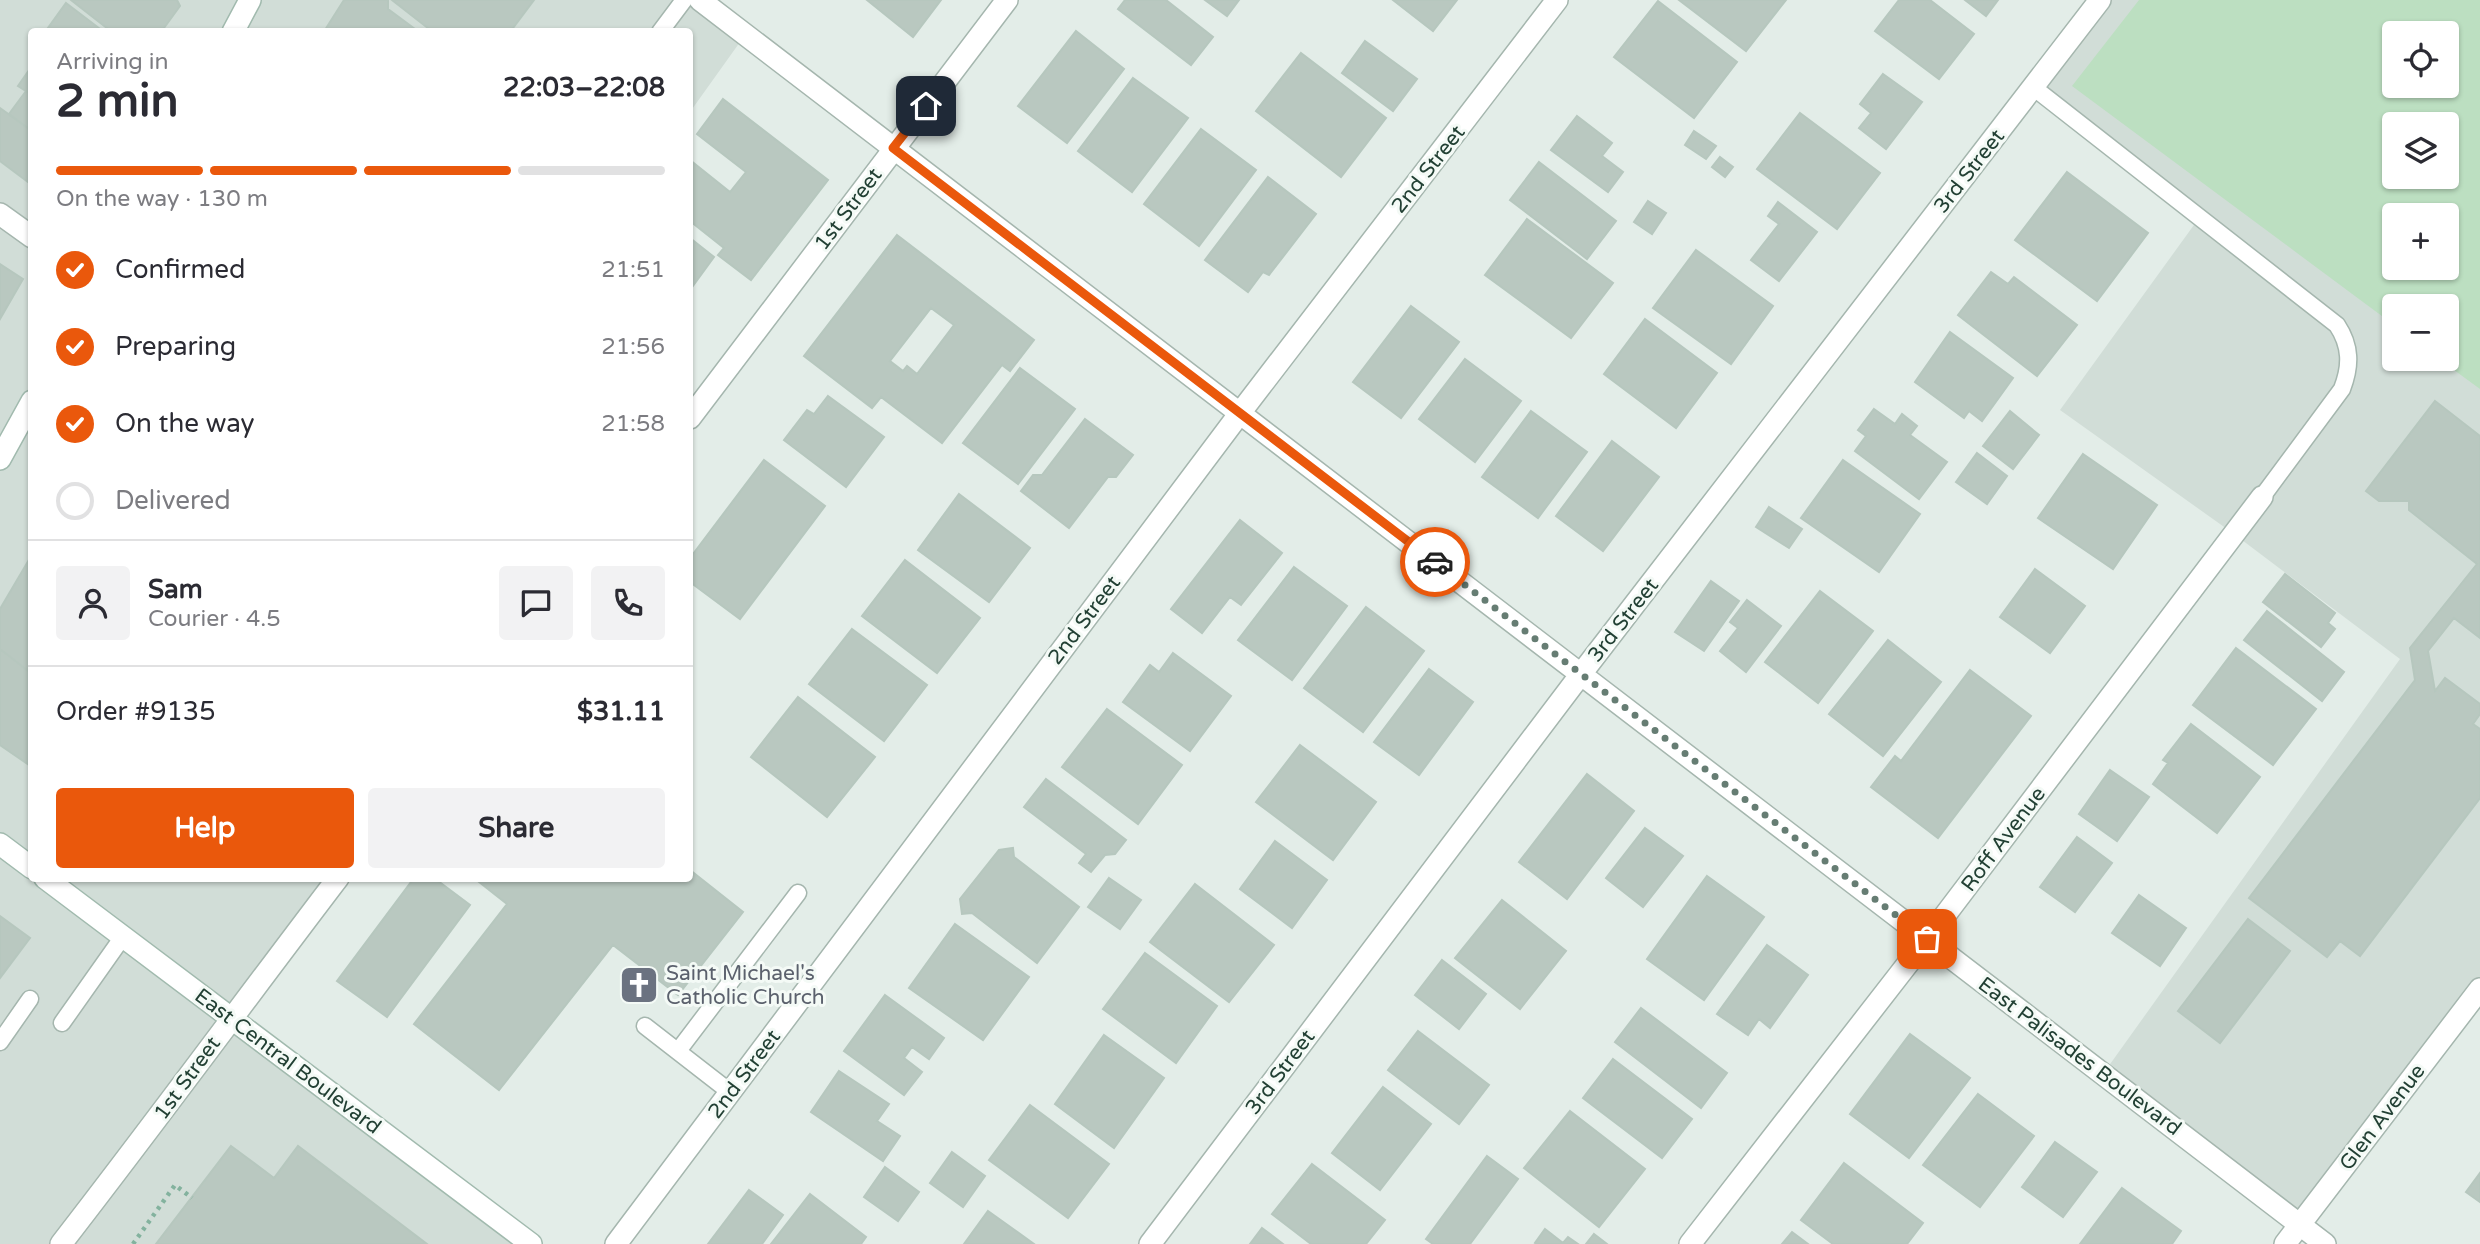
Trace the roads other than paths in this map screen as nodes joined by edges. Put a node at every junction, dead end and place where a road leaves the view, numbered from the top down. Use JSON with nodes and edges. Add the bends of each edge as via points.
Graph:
{"nodes":[{"id":1,"x":250,"y":0,"type":"edge"},
{"id":2,"x":684,"y":0,"type":"edge"},
{"id":3,"x":700,"y":0,"type":"edge"},
{"id":4,"x":1007,"y":0,"type":"edge"},
{"id":5,"x":1557,"y":0,"type":"edge"},
{"id":6,"x":2100,"y":0,"type":"edge"},
{"id":7,"x":235,"y":28,"type":"edge"},
{"id":8,"x":663,"y":28,"type":"edge"},
{"id":9,"x":2033,"y":88,"type":"junction"},
{"id":10,"x":893,"y":148,"type":"junction"},
{"id":11,"x":0,"y":214,"type":"edge"},
{"id":12,"x":28,"y":234,"type":"edge"},
{"id":13,"x":28,"y":408,"type":"edge"},
{"id":14,"x":1240,"y":413,"type":"junction"},
{"id":15,"x":693,"y":414,"type":"edge"},
{"id":16,"x":0,"y":459,"type":"edge"},
{"id":17,"x":2262,"y":497,"type":"joint"},
{"id":18,"x":1581,"y":674,"type":"junction"},
{"id":19,"x":0,"y":844,"type":"edge"},
{"id":20,"x":28,"y":865,"type":"edge"},
{"id":21,"x":50,"y":882,"type":"edge"},
{"id":22,"x":335,"y":882,"type":"edge"},
{"id":23,"x":798,"y":893,"type":"dead end"},
{"id":24,"x":122,"y":938,"type":"junction"},
{"id":25,"x":1927,"y":939,"type":"junction"},
{"id":26,"x":2480,"y":989,"type":"edge"},
{"id":27,"x":30,"y":999,"type":"dead end"},
{"id":28,"x":232,"y":1017,"type":"junction"},
{"id":29,"x":62,"y":1023,"type":"dead end"},
{"id":30,"x":645,"y":1026,"type":"dead end"},
{"id":31,"x":0,"y":1042,"type":"edge"},
{"id":32,"x":678,"y":1051,"type":"junction"},
{"id":33,"x":730,"y":1092,"type":"junction"},
{"id":34,"x":2300,"y":1224,"type":"junction"},
{"id":35,"x":61,"y":1244,"type":"edge"},
{"id":36,"x":531,"y":1244,"type":"edge"},
{"id":37,"x":616,"y":1244,"type":"edge"},
{"id":38,"x":1150,"y":1244,"type":"edge"},
{"id":39,"x":1690,"y":1244,"type":"edge"},
{"id":40,"x":2285,"y":1244,"type":"edge"},
{"id":41,"x":2325,"y":1244,"type":"edge"}],
"edges":[{"from":1,"to":7,"type":"street"},
{"from":2,"to":8,"type":"lane"},
{"from":3,"to":10,"type":"street","name":"East Palisades Boulevard"},
{"from":4,"to":10,"type":"street","name":"1st Street"},
{"from":5,"to":14,"type":"street","name":"2nd Street"},
{"from":6,"to":9,"type":"street","name":"3rd Street"},
{"from":9,"to":17,"type":"lane","via":[[2337,324],[2346,338],[2348,373],[2342,389]]},
{"from":9,"to":18,"type":"street","name":"3rd Street"},
{"from":10,"to":14,"type":"street","name":"East Palisades Boulevard"},
{"from":10,"to":15,"type":"street","name":"1st Street"},
{"from":11,"to":12,"type":"street"},
{"from":13,"to":16,"type":"street"},
{"from":14,"to":18,"type":"street","name":"East Palisades Boulevard"},
{"from":14,"to":33,"type":"street","name":"2nd Street"},
{"from":17,"to":25,"type":"street","name":"Roff Avenue"},
{"from":18,"to":25,"type":"street","name":"East Palisades Boulevard"},
{"from":18,"to":38,"type":"street","name":"3rd Street"},
{"from":19,"to":20,"type":"street"},
{"from":21,"to":24,"type":"street","name":"East Central Boulevard"},
{"from":22,"to":28,"type":"street","name":"1st Street"},
{"from":23,"to":32,"type":"lane"},
{"from":24,"to":28,"type":"street","name":"East Central Boulevard"},
{"from":24,"to":29,"type":"lane"},
{"from":25,"to":34,"type":"street","name":"East Palisades Boulevard"},
{"from":25,"to":39,"type":"street","name":"Roff Avenue"},
{"from":26,"to":34,"type":"street","name":"Glen Avenue"},
{"from":27,"to":31,"type":"lane"},
{"from":28,"to":35,"type":"street","name":"1st Street"},
{"from":28,"to":36,"type":"street","name":"East Central Boulevard"},
{"from":30,"to":32,"type":"lane"},
{"from":32,"to":33,"type":"lane"},
{"from":33,"to":37,"type":"street","name":"2nd Street"},
{"from":34,"to":40,"type":"street","name":"Glen Avenue"},
{"from":34,"to":41,"type":"street","name":"East Palisades Boulevard"}]}
